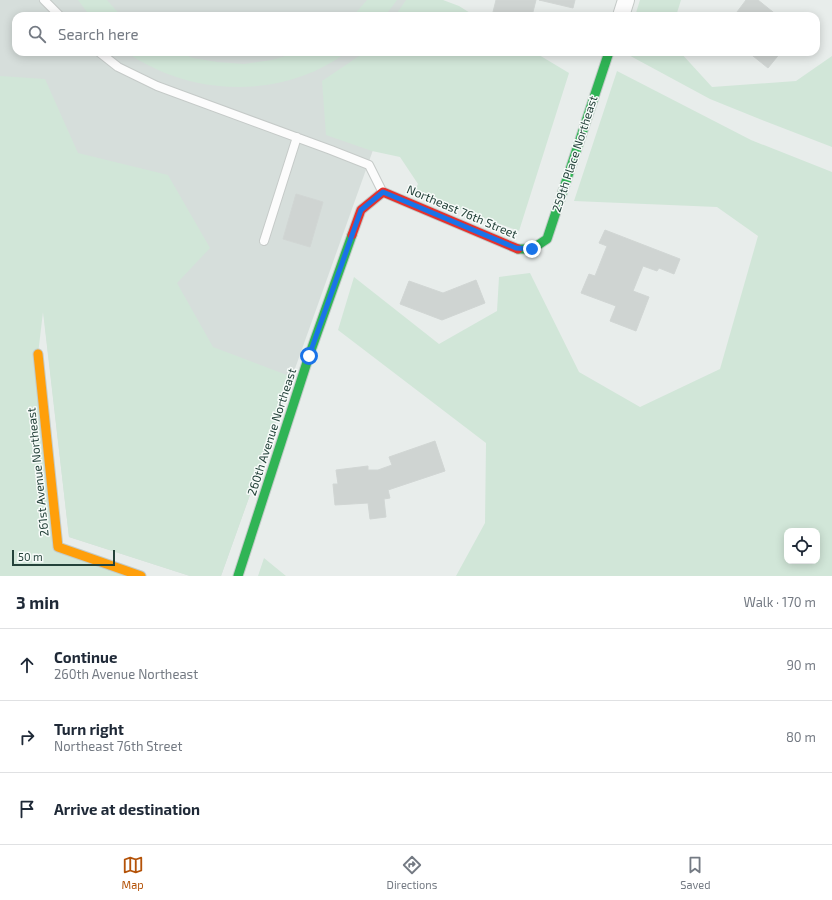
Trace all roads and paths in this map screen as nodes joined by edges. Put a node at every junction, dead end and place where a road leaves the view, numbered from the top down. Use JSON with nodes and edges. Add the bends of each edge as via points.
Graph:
{"nodes":[{"id":1,"x":44,"y":0,"type":"edge"},
{"id":2,"x":626,"y":0,"type":"edge"},
{"id":3,"x":56,"y":12,"type":"edge"},
{"id":4,"x":622,"y":12,"type":"edge"},
{"id":5,"x":104,"y":56,"type":"edge"},
{"id":6,"x":608,"y":56,"type":"edge"},
{"id":7,"x":296,"y":137,"type":"junction"},
{"id":8,"x":383,"y":192,"type":"junction"},
{"id":9,"x":264,"y":241,"type":"dead end"},
{"id":10,"x":532,"y":249,"type":"joint"},
{"id":11,"x":38,"y":354,"type":"dead end"},
{"id":12,"x":141,"y":576,"type":"edge"},
{"id":13,"x":238,"y":576,"type":"edge"}],
"edges":[{"from":1,"to":3,"type":"lane"},
{"from":2,"to":4,"type":"street"},
{"from":5,"to":7,"type":"lane","via":[[118,67],[156,86]]},
{"from":6,"to":10,"type":"street","name":"259th Place Northeast","via":[[547,239]]},
{"from":7,"to":8,"type":"lane","via":[[369,165]]},
{"from":7,"to":9,"type":"lane"},
{"from":8,"to":10,"type":"street","name":"Northeast 76th Street","via":[[516,248]]},
{"from":8,"to":13,"type":"street","name":"260th Avenue Northeast","via":[[361,210],[309,356]]},
{"from":11,"to":12,"type":"street","name":"261st Avenue Northeast","via":[[58,548]]}]}
